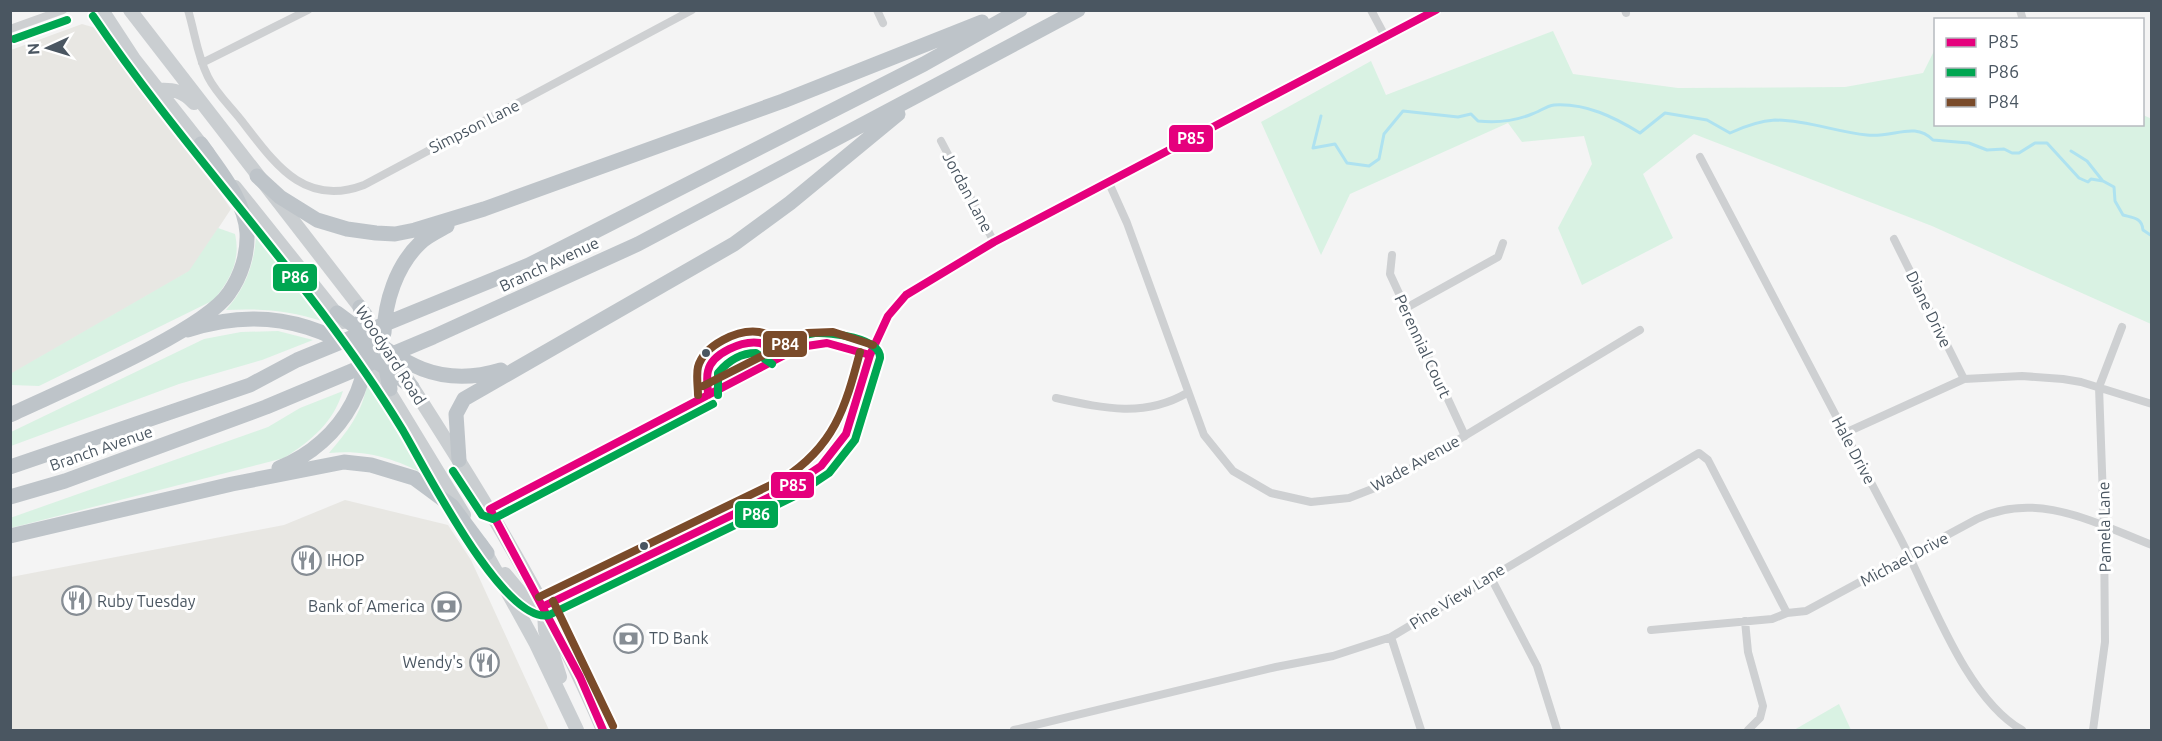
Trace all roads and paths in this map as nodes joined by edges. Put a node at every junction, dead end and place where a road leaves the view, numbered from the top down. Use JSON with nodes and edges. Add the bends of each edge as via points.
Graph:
{"nodes":[{"id":1,"x":63,"y":10,"type":"edge"},
{"id":2,"x":102,"y":10,"type":"edge"},
{"id":3,"x":130,"y":10,"type":"edge"},
{"id":4,"x":189,"y":10,"type":"edge"},
{"id":5,"x":308,"y":10,"type":"edge"},
{"id":6,"x":692,"y":10,"type":"edge"},
{"id":7,"x":877,"y":10,"type":"edge"},
{"id":8,"x":1007,"y":10,"type":"edge"},
{"id":9,"x":1020,"y":10,"type":"edge"},
{"id":10,"x":1078,"y":10,"type":"edge"},
{"id":11,"x":1371,"y":10,"type":"edge"},
{"id":12,"x":1437,"y":10,"type":"edge"},
{"id":13,"x":883,"y":23,"type":"dead end"},
{"id":14,"x":10,"y":29,"type":"edge"},
{"id":15,"x":1386,"y":38,"type":"junction"},
{"id":16,"x":202,"y":63,"type":"junction"},
{"id":17,"x":969,"y":69,"type":"junction"},
{"id":18,"x":158,"y":90,"type":"junction"},
{"id":19,"x":227,"y":139,"type":"junction"},
{"id":20,"x":941,"y":141,"type":"dead end"},
{"id":21,"x":201,"y":144,"type":"junction"},
{"id":22,"x":1700,"y":157,"type":"dead end"},
{"id":23,"x":257,"y":176,"type":"junction"},
{"id":24,"x":1108,"y":183,"type":"junction"},
{"id":25,"x":465,"y":214,"type":"junction"},
{"id":26,"x":1894,"y":238,"type":"dead end"},
{"id":27,"x":994,"y":242,"type":"junction"},
{"id":28,"x":1503,"y":243,"type":"dead end"},
{"id":29,"x":1392,"y":255,"type":"dead end"},
{"id":30,"x":360,"y":307,"type":"junction"},
{"id":31,"x":1406,"y":308,"type":"junction"},
{"id":32,"x":337,"y":313,"type":"junction"},
{"id":33,"x":2121,"y":327,"type":"dead end"},
{"id":34,"x":1640,"y":330,"type":"dead end"},
{"id":35,"x":368,"y":335,"type":"junction"},
{"id":36,"x":171,"y":336,"type":"junction"},
{"id":37,"x":385,"y":352,"type":"junction"},
{"id":38,"x":367,"y":354,"type":"junction"},
{"id":39,"x":870,"y":355,"type":"junction"},
{"id":40,"x":535,"y":357,"type":"junction"},
{"id":41,"x":1964,"y":379,"type":"junction"},
{"id":42,"x":412,"y":387,"type":"joint"},
{"id":43,"x":2099,"y":387,"type":"junction"},
{"id":44,"x":390,"y":389,"type":"junction"},
{"id":45,"x":1187,"y":393,"type":"junction"},
{"id":46,"x":1056,"y":398,"type":"dead end"},
{"id":47,"x":2151,"y":404,"type":"edge"},
{"id":48,"x":10,"y":415,"type":"edge"},
{"id":49,"x":1845,"y":433,"type":"junction"},
{"id":50,"x":1465,"y":436,"type":"junction"},
{"id":51,"x":459,"y":460,"type":"junction"},
{"id":52,"x":10,"y":467,"type":"edge"},
{"id":53,"x":246,"y":482,"type":"junction"},
{"id":54,"x":10,"y":496,"type":"edge"},
{"id":55,"x":490,"y":508,"type":"junction"},
{"id":56,"x":2104,"y":526,"type":"junction"},
{"id":57,"x":10,"y":536,"type":"edge"},
{"id":58,"x":2151,"y":545,"type":"edge"},
{"id":59,"x":487,"y":554,"type":"junction"},
{"id":60,"x":1911,"y":557,"type":"junction"},
{"id":61,"x":1490,"y":576,"type":"junction"},
{"id":62,"x":544,"y":606,"type":"junction"},
{"id":63,"x":1786,"y":613,"type":"junction"},
{"id":64,"x":1745,"y":621,"type":"junction"},
{"id":65,"x":1651,"y":630,"type":"dead end"},
{"id":66,"x":1391,"y":637,"type":"junction"},
{"id":67,"x":575,"y":727,"type":"edge"},
{"id":68,"x":603,"y":730,"type":"edge"},
{"id":69,"x":1014,"y":730,"type":"edge"},
{"id":70,"x":1421,"y":730,"type":"edge"},
{"id":71,"x":1557,"y":730,"type":"edge"},
{"id":72,"x":1748,"y":730,"type":"edge"},
{"id":73,"x":2022,"y":730,"type":"edge"},
{"id":74,"x":2093,"y":730,"type":"edge"}],
"edges":[{"from":1,"to":14,"type":"street"},
{"from":2,"to":18,"type":"main road","name":"Woodyard Road"},
{"from":3,"to":19,"type":"main road","name":"Woodyard Road"},
{"from":4,"to":16,"type":"street","name":"Simpson Lane"},
{"from":5,"to":16,"type":"street"},
{"from":6,"to":16,"type":"street","name":"Simpson Lane","via":[[357,188],[337,192],[311,188],[294,180],[216,90]]},
{"from":7,"to":13,"type":"street"},
{"from":8,"to":25,"type":"highway","via":[[783,101]]},
{"from":9,"to":52,"type":"highway","name":"Branch Avenue","via":[[924,64],[529,265],[297,360],[239,389]]},
{"from":10,"to":17,"type":"highway","name":"Branch Avenue"},
{"from":11,"to":15,"type":"street"},
{"from":12,"to":15,"type":"street"},
{"from":15,"to":24,"type":"street"},
{"from":17,"to":40,"type":"highway","via":[[889,120],[734,244]]},
{"from":17,"to":54,"type":"highway","name":"Branch Avenue","via":[[638,244],[433,337],[180,440]]},
{"from":18,"to":19,"type":"main road","via":[[174,90],[187,96]]},
{"from":18,"to":21,"type":"main road","name":"Woodyard Road"},
{"from":19,"to":23,"type":"main road","name":"Woodyard Road"},
{"from":20,"to":27,"type":"street","name":"Jordan Lane"},
{"from":21,"to":32,"type":"main road","name":"Woodyard Road"},
{"from":21,"to":36,"type":"highway","via":[[240,207],[247,231],[245,254],[229,294]]},
{"from":22,"to":49,"type":"street","name":"Hale Drive"},
{"from":23,"to":25,"type":"highway","via":[[280,197],[317,220],[347,230],[395,234]]},
{"from":23,"to":30,"type":"main road","name":"Woodyard Road"},
{"from":24,"to":27,"type":"street"},
{"from":24,"to":45,"type":"street","name":"Wade Avenue","via":[[1127,223]]},
{"from":25,"to":37,"type":"highway","via":[[421,242],[405,261],[384,315]]},
{"from":26,"to":41,"type":"street","name":"Diane Drive"},
{"from":27,"to":39,"type":"street","via":[[906,294],[888,316]]},
{"from":28,"to":31,"type":"street","via":[[1497,257]]},
{"from":29,"to":31,"type":"street","name":"Perennial Court","via":[[1390,274]]},
{"from":30,"to":35,"type":"highway"},
{"from":30,"to":37,"type":"main road","name":"Woodyard Road"},
{"from":31,"to":50,"type":"street","name":"Perennial Court"},
{"from":32,"to":35,"type":"highway"},
{"from":32,"to":38,"type":"main road","name":"Woodyard Road"},
{"from":33,"to":43,"type":"street","name":"Pamela Lane"},
{"from":34,"to":50,"type":"street","name":"Wade Avenue"},
{"from":35,"to":37,"type":"highway"},
{"from":35,"to":38,"type":"highway"},
{"from":36,"to":38,"type":"highway","via":[[227,321],[285,322],[324,331]]},
{"from":36,"to":48,"type":"highway"},
{"from":37,"to":38,"type":"highway"},
{"from":37,"to":40,"type":"highway","via":[[448,377],[487,374]]},
{"from":37,"to":42,"type":"highway"},
{"from":37,"to":44,"type":"highway"},
{"from":38,"to":44,"type":"main road","name":"Woodyard Road"},
{"from":38,"to":53,"type":"highway","via":[[359,389],[328,438],[311,452]]},
{"from":39,"to":55,"type":"street","via":[[832,342],[800,347]]},
{"from":39,"to":62,"type":"street","via":[[846,434],[821,466],[778,494]]},
{"from":40,"to":51,"type":"highway","via":[[479,389],[459,406],[455,423]]},
{"from":41,"to":43,"type":"street","via":[[2042,377]]},
{"from":41,"to":49,"type":"street"},
{"from":42,"to":51,"type":"main road","name":"Woodyard Road"},
{"from":43,"to":47,"type":"street"},
{"from":43,"to":56,"type":"street","name":"Pamela Lane"},
{"from":44,"to":59,"type":"main road","name":"Woodyard Road"},
{"from":45,"to":46,"type":"street","via":[[1172,402],[1139,410],[1108,410]]},
{"from":45,"to":50,"type":"street","name":"Wade Avenue","via":[[1204,435],[1233,471],[1271,493],[1311,502],[1349,498],[1385,484]]},
{"from":49,"to":60,"type":"street","name":"Hale Drive"},
{"from":51,"to":55,"type":"main road","name":"Woodyard Road"},
{"from":53,"to":57,"type":"highway"},
{"from":53,"to":59,"type":"highway","via":[[344,462],[394,470],[414,478],[452,506]]},
{"from":55,"to":62,"type":"main road","name":"Woodyard Road"},
{"from":56,"to":58,"type":"street","name":"Michael Drive"},
{"from":56,"to":60,"type":"street","name":"Michael Drive","via":[[2055,509],[2012,508],[1990,512]]},
{"from":56,"to":74,"type":"street","name":"Pamela Lane","via":[[2105,642]]},
{"from":59,"to":62,"type":"main road","via":[[525,598]]},
{"from":59,"to":67,"type":"main road","name":"Woodyard Road"},
{"from":60,"to":63,"type":"street","name":"Michael Drive","via":[[1806,611]]},
{"from":60,"to":73,"type":"street","name":"Hale Drive","via":[[1975,682],[2002,717]]},
{"from":61,"to":63,"type":"street","name":"Pine View Lane","via":[[1702,453]]},
{"from":61,"to":66,"type":"street","name":"Pine View Lane"},
{"from":61,"to":71,"type":"street","via":[[1534,659]]},
{"from":62,"to":67,"type":"main road","via":[[545,630]]},
{"from":62,"to":68,"type":"main road","name":"Woodyard Road"},
{"from":63,"to":64,"type":"street","name":"Michael Drive","via":[[1772,619]]},
{"from":64,"to":65,"type":"street","name":"Michael Drive"},
{"from":64,"to":72,"type":"street","via":[[1748,652],[1763,706],[1760,718]]},
{"from":66,"to":69,"type":"street","name":"Pine View Lane","via":[[1334,656]]},
{"from":66,"to":70,"type":"street"}]}
